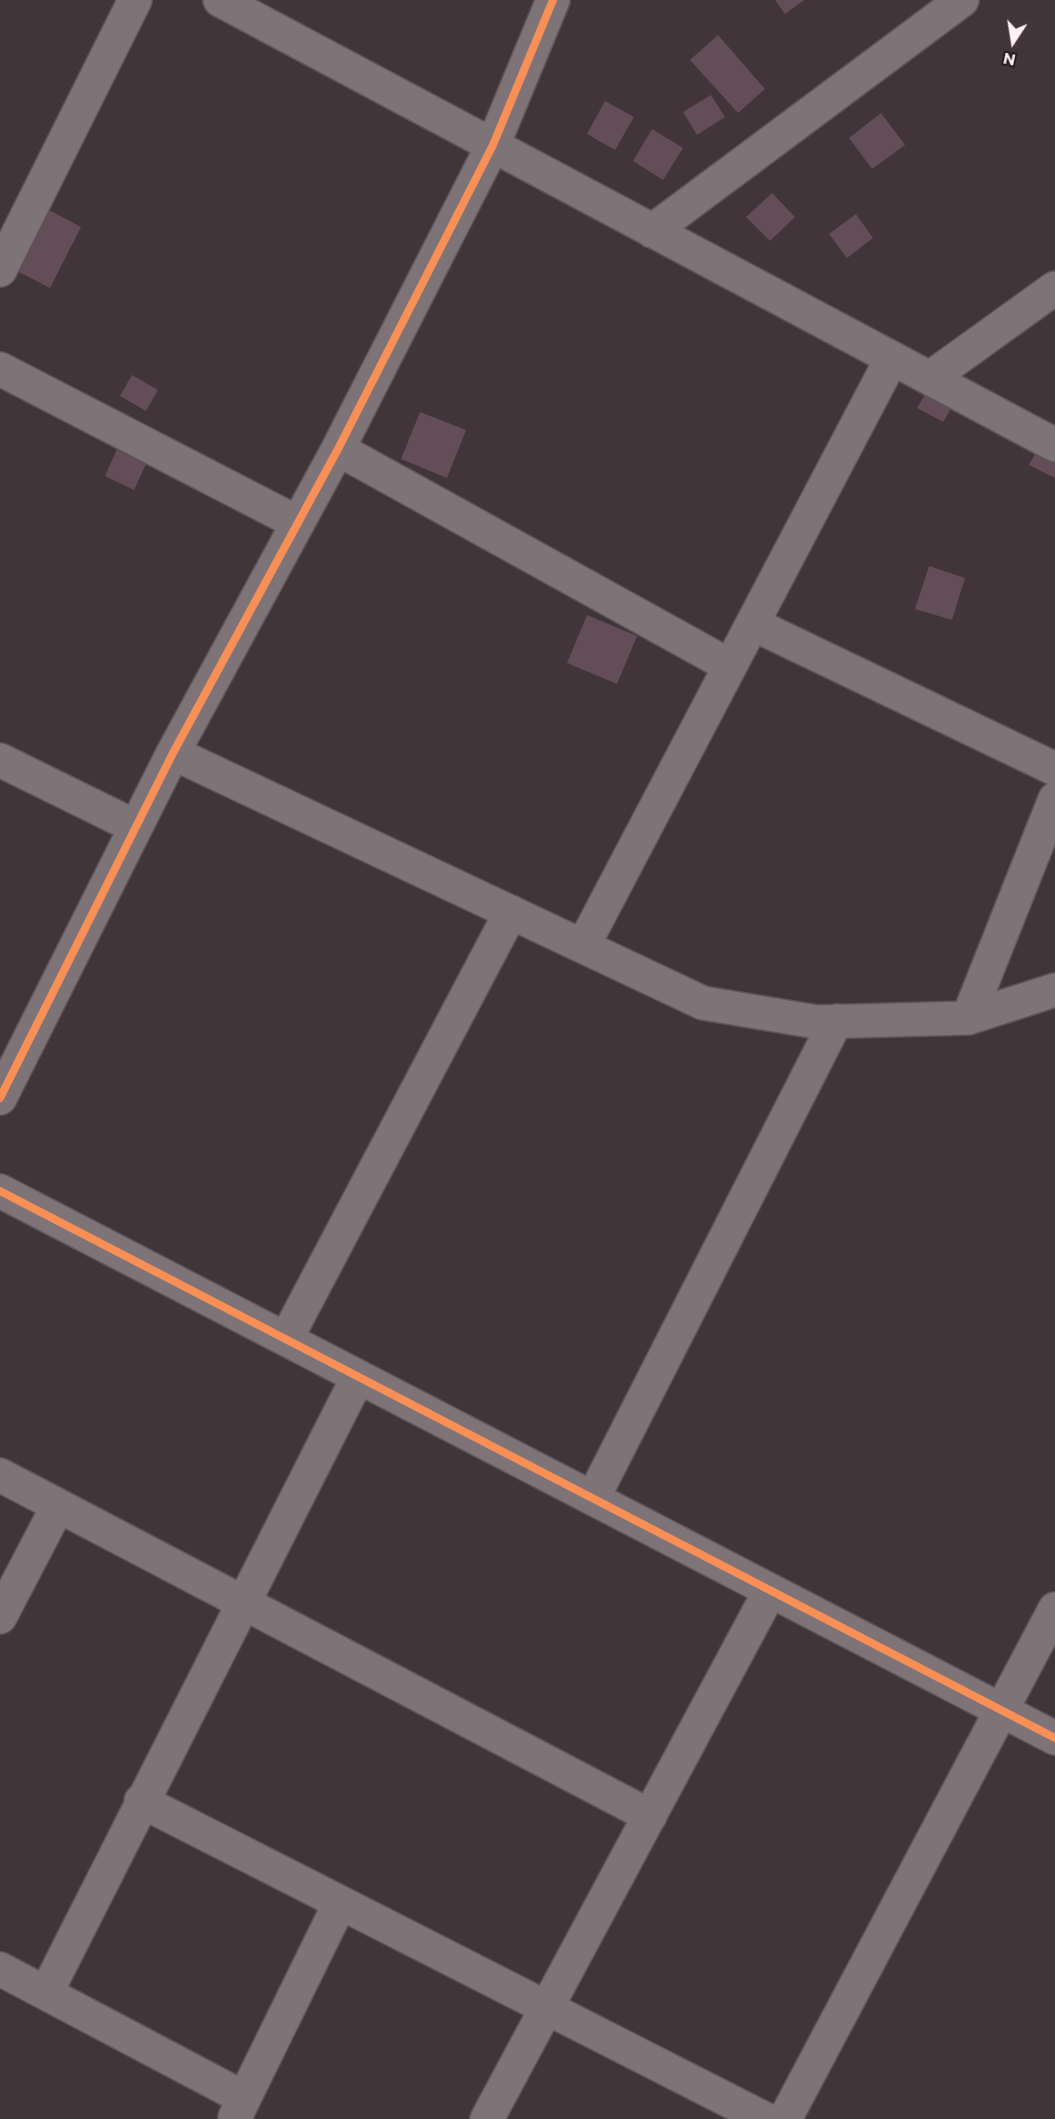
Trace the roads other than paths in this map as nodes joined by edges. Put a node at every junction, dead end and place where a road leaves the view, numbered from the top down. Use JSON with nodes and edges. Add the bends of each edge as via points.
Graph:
{"nodes":[{"id":1,"x":135,"y":0,"type":"edge"},
{"id":2,"x":220,"y":0,"type":"edge"},
{"id":3,"x":553,"y":0,"type":"edge"},
{"id":4,"x":962,"y":0,"type":"edge"},
{"id":5,"x":493,"y":145,"type":"junction"},
{"id":6,"x":652,"y":231,"type":"junction"},
{"id":7,"x":0,"y":270,"type":"edge"},
{"id":8,"x":1055,"y":288,"type":"edge"},
{"id":9,"x":892,"y":358,"type":"junction"},
{"id":10,"x":0,"y":369,"type":"edge"},
{"id":11,"x":930,"y":378,"type":"junction"},
{"id":12,"x":1055,"y":445,"type":"edge"},
{"id":13,"x":338,"y":449,"type":"junction"},
{"id":14,"x":298,"y":523,"type":"junction"},
{"id":15,"x":753,"y":624,"type":"junction"},
{"id":16,"x":730,"y":666,"type":"junction"},
{"id":17,"x":173,"y":753,"type":"junction"},
{"id":18,"x":0,"y":760,"type":"edge"},
{"id":19,"x":1055,"y":769,"type":"edge"},
{"id":20,"x":1055,"y":799,"type":"edge"},
{"id":21,"x":136,"y":827,"type":"junction"},
{"id":22,"x":511,"y":912,"type":"junction"},
{"id":23,"x":583,"y":946,"type":"junction"},
{"id":24,"x":1055,"y":990,"type":"edge"},
{"id":25,"x":968,"y":1018,"type":"junction"},
{"id":26,"x":836,"y":1021,"type":"junction"},
{"id":27,"x":0,"y":1098,"type":"edge"},
{"id":28,"x":0,"y":1191,"type":"edge"},
{"id":29,"x":286,"y":1339,"type":"junction"},
{"id":30,"x":358,"y":1377,"type":"junction"},
{"id":31,"x":0,"y":1475,"type":"edge"},
{"id":32,"x":593,"y":1498,"type":"junction"},
{"id":33,"x":58,"y":1506,"type":"junction"},
{"id":34,"x":770,"y":1591,"type":"junction"},
{"id":35,"x":242,"y":1604,"type":"junction"},
{"id":36,"x":1055,"y":1609,"type":"edge"},
{"id":37,"x":0,"y":1617,"type":"edge"},
{"id":38,"x":1003,"y":1712,"type":"junction"},
{"id":39,"x":1055,"y":1738,"type":"edge"},
{"id":40,"x":141,"y":1802,"type":"junction"},
{"id":41,"x":650,"y":1816,"type":"junction"},
{"id":42,"x":340,"y":1903,"type":"junction"},
{"id":43,"x":0,"y":1969,"type":"edge"},
{"id":44,"x":46,"y":1993,"type":"junction"},
{"id":45,"x":546,"y":2008,"type":"junction"},
{"id":46,"x":239,"y":2109,"type":"edge"},
{"id":47,"x":487,"y":2119,"type":"edge"},
{"id":48,"x":765,"y":2119,"type":"edge"},
{"id":49,"x":785,"y":2119,"type":"edge"}],
"edges":[{"from":1,"to":7,"type":"street"},
{"from":2,"to":5,"type":"street"},
{"from":3,"to":5,"type":"street"},
{"from":4,"to":6,"type":"street"},
{"from":5,"to":6,"type":"street"},
{"from":5,"to":13,"type":"street"},
{"from":6,"to":9,"type":"street"},
{"from":8,"to":11,"type":"street"},
{"from":9,"to":11,"type":"street"},
{"from":9,"to":15,"type":"street"},
{"from":10,"to":14,"type":"street"},
{"from":11,"to":12,"type":"street"},
{"from":13,"to":14,"type":"street"},
{"from":13,"to":16,"type":"street"},
{"from":14,"to":17,"type":"street"},
{"from":15,"to":16,"type":"street"},
{"from":15,"to":19,"type":"street"},
{"from":16,"to":23,"type":"street"},
{"from":17,"to":21,"type":"street"},
{"from":17,"to":22,"type":"street"},
{"from":18,"to":21,"type":"street"},
{"from":20,"to":25,"type":"street"},
{"from":21,"to":27,"type":"street"},
{"from":22,"to":23,"type":"street"},
{"from":22,"to":29,"type":"street"},
{"from":23,"to":26,"type":"street","via":[[703,1003],[817,1022]]},
{"from":24,"to":25,"type":"street"},
{"from":25,"to":26,"type":"street"},
{"from":26,"to":32,"type":"street"},
{"from":28,"to":29,"type":"street"},
{"from":29,"to":30,"type":"street"},
{"from":30,"to":32,"type":"street"},
{"from":30,"to":35,"type":"street"},
{"from":31,"to":33,"type":"street"},
{"from":32,"to":34,"type":"street"},
{"from":33,"to":35,"type":"street"},
{"from":33,"to":37,"type":"street"},
{"from":34,"to":38,"type":"street"},
{"from":34,"to":41,"type":"street"},
{"from":35,"to":40,"type":"street"},
{"from":35,"to":41,"type":"street"},
{"from":36,"to":38,"type":"street"},
{"from":38,"to":39,"type":"street"},
{"from":38,"to":49,"type":"street"},
{"from":40,"to":42,"type":"street"},
{"from":40,"to":44,"type":"street"},
{"from":41,"to":45,"type":"street"},
{"from":42,"to":45,"type":"street"},
{"from":42,"to":46,"type":"street"},
{"from":43,"to":44,"type":"street"},
{"from":44,"to":46,"type":"street"},
{"from":45,"to":47,"type":"street"},
{"from":45,"to":48,"type":"street"}]}
